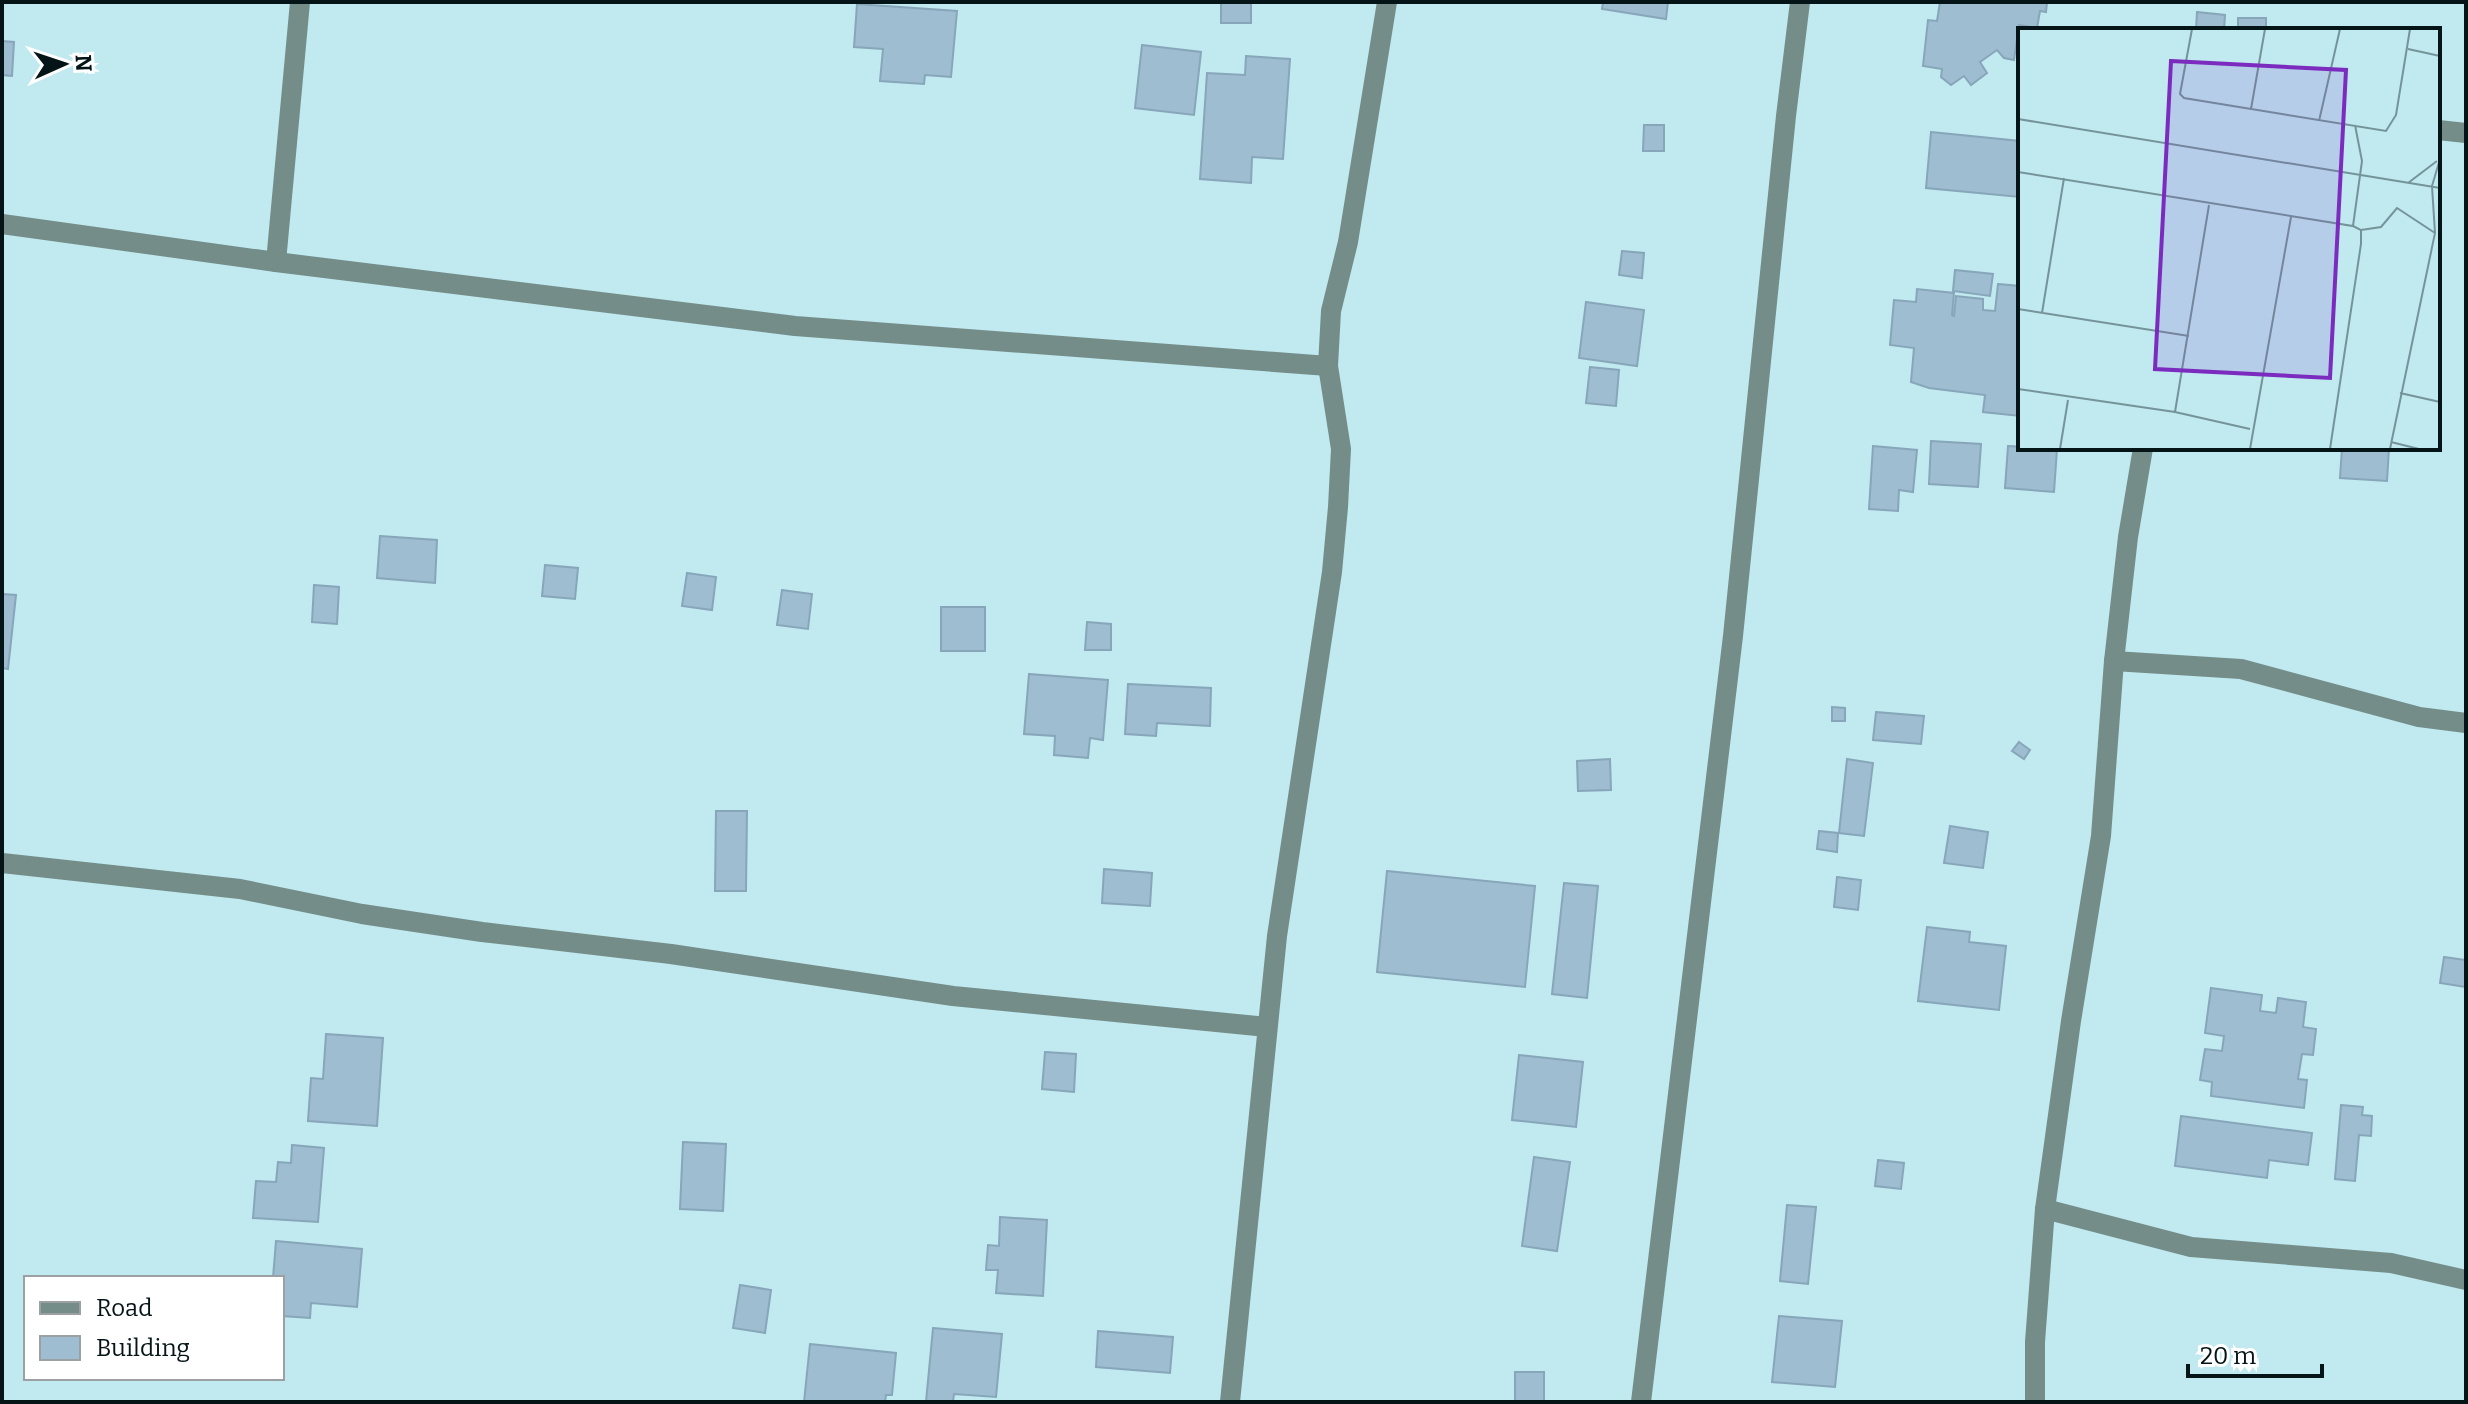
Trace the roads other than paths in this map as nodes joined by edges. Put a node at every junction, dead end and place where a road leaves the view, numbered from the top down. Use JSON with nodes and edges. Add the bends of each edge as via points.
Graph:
{"nodes":[{"id":1,"x":300,"y":2,"type":"edge"},
{"id":2,"x":1387,"y":2,"type":"edge"},
{"id":3,"x":1800,"y":2,"type":"edge"},
{"id":4,"x":2440,"y":130,"type":"edge"},
{"id":5,"x":2466,"y":133,"type":"edge"},
{"id":6,"x":2,"y":224,"type":"edge"},
{"id":7,"x":276,"y":262,"type":"junction"},
{"id":8,"x":1328,"y":366,"type":"junction"},
{"id":9,"x":2143,"y":450,"type":"edge"},
{"id":10,"x":2114,"y":661,"type":"junction"},
{"id":11,"x":2466,"y":723,"type":"edge"},
{"id":12,"x":2,"y":863,"type":"edge"},
{"id":13,"x":1267,"y":1027,"type":"junction"},
{"id":14,"x":2045,"y":1209,"type":"junction"},
{"id":15,"x":2466,"y":1280,"type":"edge"},
{"id":16,"x":1230,"y":1402,"type":"edge"},
{"id":17,"x":1641,"y":1402,"type":"edge"},
{"id":18,"x":2035,"y":1402,"type":"edge"}],
"edges":[{"from":1,"to":7,"type":"street"},
{"from":2,"to":8,"type":"street","via":[[1348,242],[1331,311]]},
{"from":3,"to":17,"type":"street","via":[[1733,636]]},
{"from":4,"to":5,"type":"street"},
{"from":6,"to":7,"type":"street"},
{"from":7,"to":8,"type":"street","via":[[795,326]]},
{"from":8,"to":13,"type":"street","via":[[1341,449],[1337,520]]},
{"from":9,"to":10,"type":"street"},
{"from":10,"to":11,"type":"street","via":[[2241,669],[2419,717]]},
{"from":10,"to":14,"type":"street","via":[[2101,836]]},
{"from":12,"to":13,"type":"street","via":[[240,889],[392,919],[953,996]]},
{"from":13,"to":16,"type":"street"},
{"from":14,"to":15,"type":"street","via":[[2191,1247],[2391,1263]]},
{"from":14,"to":18,"type":"street"}]}
